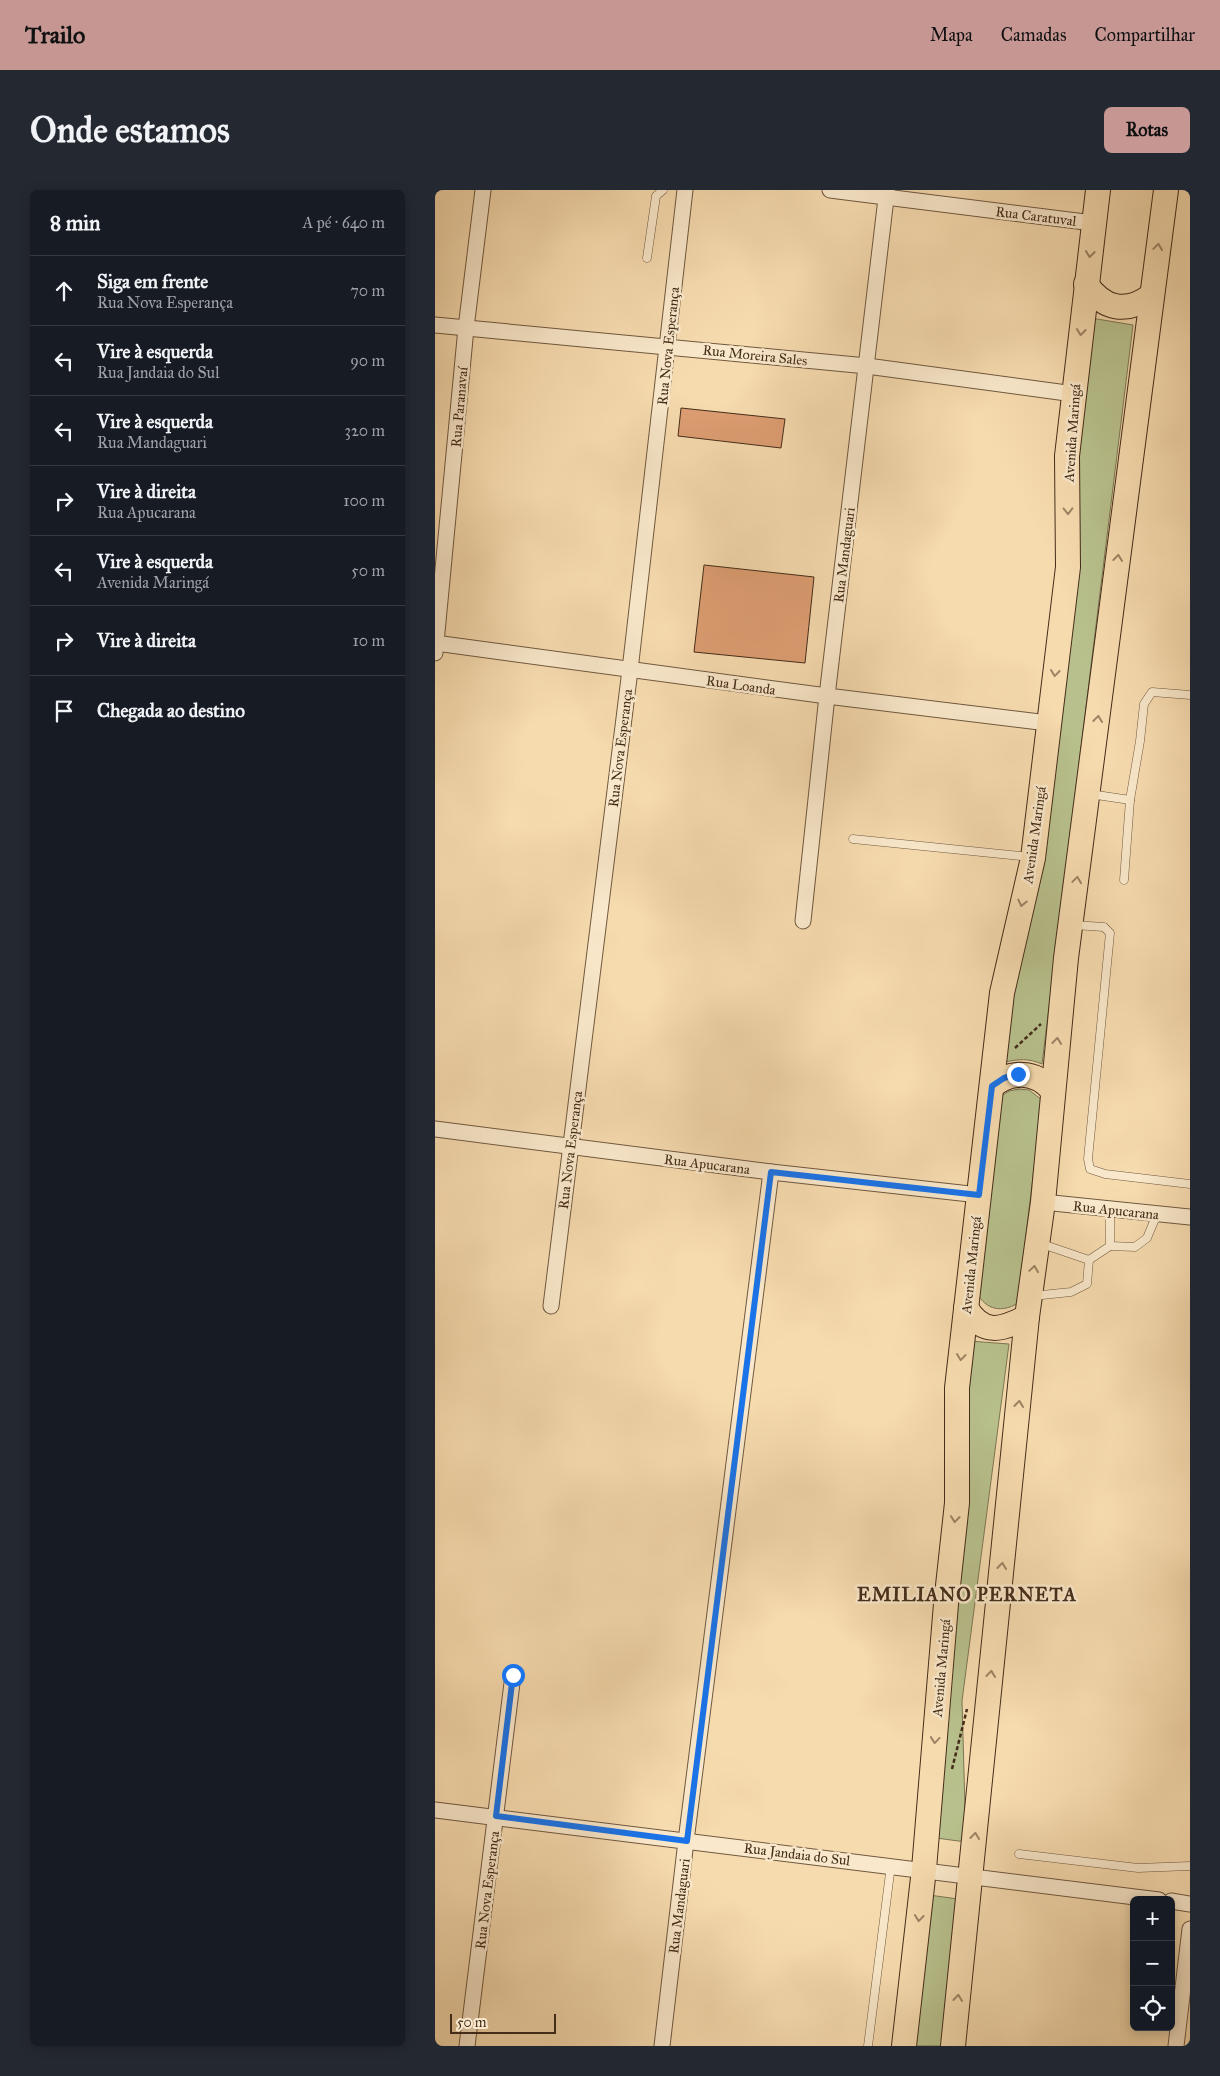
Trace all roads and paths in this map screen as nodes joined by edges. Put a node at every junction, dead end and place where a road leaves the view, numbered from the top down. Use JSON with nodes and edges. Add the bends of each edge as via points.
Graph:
{"nodes":[{"id":1,"x":483,"y":190,"type":"edge"},
{"id":2,"x":663,"y":190,"type":"edge"},
{"id":3,"x":685,"y":190,"type":"edge"},
{"id":4,"x":830,"y":190,"type":"edge"},
{"id":5,"x":1097,"y":190,"type":"edge"},
{"id":6,"x":1166,"y":190,"type":"edge"},
{"id":7,"x":886,"y":193,"type":"edge"},
{"id":8,"x":1093,"y":223,"type":"junction"},
{"id":9,"x":647,"y":258,"type":"dead end"},
{"id":10,"x":1086,"y":284,"type":"junction"},
{"id":11,"x":1152,"y":295,"type":"junction"},
{"id":12,"x":435,"y":325,"type":"edge"},
{"id":13,"x":466,"y":328,"type":"junction"},
{"id":14,"x":668,"y":346,"type":"junction"},
{"id":15,"x":867,"y":366,"type":"junction"},
{"id":16,"x":1074,"y":394,"type":"junction"},
{"id":17,"x":435,"y":646,"type":"edge"},
{"id":18,"x":630,"y":670,"type":"junction"},
{"id":19,"x":1190,"y":695,"type":"edge"},
{"id":20,"x":827,"y":696,"type":"junction"},
{"id":21,"x":1048,"y":723,"type":"junction"},
{"id":22,"x":1088,"y":794,"type":"junction"},
{"id":23,"x":1130,"y":800,"type":"junction"},
{"id":24,"x":853,"y":839,"type":"dead end"},
{"id":25,"x":1033,"y":858,"type":"junction"},
{"id":26,"x":1123,"y":880,"type":"dead end"},
{"id":27,"x":803,"y":921,"type":"dead end"},
{"id":28,"x":1071,"y":925,"type":"junction"},
{"id":29,"x":992,"y":1086,"type":"junction"},
{"id":30,"x":1052,"y":1090,"type":"junction"},
{"id":31,"x":435,"y":1129,"type":"edge"},
{"id":32,"x":571,"y":1146,"type":"junction"},
{"id":33,"x":771,"y":1172,"type":"junction"},
{"id":34,"x":1190,"y":1184,"type":"edge"},
{"id":35,"x":979,"y":1195,"type":"junction"},
{"id":36,"x":1043,"y":1202,"type":"junction"},
{"id":37,"x":1110,"y":1209,"type":"junction"},
{"id":38,"x":1157,"y":1214,"type":"junction"},
{"id":39,"x":1190,"y":1217,"type":"edge"},
{"id":40,"x":1037,"y":1242,"type":"junction"},
{"id":41,"x":1111,"y":1246,"type":"junction"},
{"id":42,"x":1089,"y":1260,"type":"junction"},
{"id":43,"x":551,"y":1306,"type":"dead end"},
{"id":44,"x":1029,"y":1307,"type":"junction"},
{"id":45,"x":966,"y":1308,"type":"junction"},
{"id":46,"x":513,"y":1675,"type":"dead end"},
{"id":47,"x":435,"y":1810,"type":"edge"},
{"id":48,"x":496,"y":1816,"type":"junction"},
{"id":49,"x":687,"y":1841,"type":"junction"},
{"id":50,"x":1019,"y":1854,"type":"dead end"},
{"id":51,"x":891,"y":1865,"type":"junction"},
{"id":52,"x":1190,"y":1866,"type":"edge"},
{"id":53,"x":924,"y":1869,"type":"junction"},
{"id":54,"x":971,"y":1876,"type":"junction"},
{"id":55,"x":1130,"y":1896,"type":"edge"},
{"id":56,"x":1175,"y":1902,"type":"edge"},
{"id":57,"x":1190,"y":1904,"type":"edge"},
{"id":58,"x":1190,"y":1929,"type":"edge"},
{"id":59,"x":467,"y":2046,"type":"edge"},
{"id":60,"x":662,"y":2046,"type":"edge"},
{"id":61,"x":868,"y":2046,"type":"edge"},
{"id":62,"x":904,"y":2046,"type":"edge"},
{"id":63,"x":953,"y":2046,"type":"edge"},
{"id":64,"x":1176,"y":2046,"type":"edge"}],
"edges":[{"from":1,"to":13,"type":"street","name":"Rua Paranavaí"},
{"from":2,"to":9,"type":"lane","via":[[656,196]]},
{"from":3,"to":14,"type":"street","name":"Rua Nova Esperança"},
{"from":4,"to":7,"type":"street","name":"Rua Caratuval"},
{"from":5,"to":8,"type":"main road","name":"Avenida Maringá"},
{"from":11,"to":6,"type":"main road","one_way":true},
{"from":7,"to":8,"type":"street","name":"Rua Caratuval"},
{"from":7,"to":15,"type":"street","name":"Rua Mandaguari"},
{"from":8,"to":10,"type":"main road","name":"Avenida Maringá","one_way":true},
{"from":10,"to":11,"type":"main road","via":[[1094,295],[1116,307],[1132,306]]},
{"from":10,"to":16,"type":"main road","name":"Avenida Maringá","one_way":true},
{"from":22,"to":11,"type":"main road","one_way":true},
{"from":12,"to":13,"type":"street","name":"Rua Moreira Sales"},
{"from":13,"to":14,"type":"street","name":"Rua Moreira Sales"},
{"from":13,"to":17,"type":"street","name":"Rua Paranavaí"},
{"from":14,"to":15,"type":"street","name":"Rua Moreira Sales"},
{"from":14,"to":18,"type":"street","name":"Rua Nova Esperança"},
{"from":15,"to":16,"type":"street","name":"Rua Moreira Sales"},
{"from":15,"to":20,"type":"street","name":"Rua Mandaguari"},
{"from":16,"to":21,"type":"main road","name":"Avenida Maringá","one_way":true,"via":[[1067,456],[1068,567]]},
{"from":17,"to":18,"type":"street","name":"Rua Loanda"},
{"from":18,"to":20,"type":"street","name":"Rua Loanda"},
{"from":18,"to":32,"type":"street","name":"Rua Nova Esperança"},
{"from":19,"to":23,"type":"lane","via":[[1152,692],[1144,704]]},
{"from":20,"to":21,"type":"street","name":"Rua Loanda"},
{"from":20,"to":27,"type":"street","name":"Rua Mandaguari"},
{"from":21,"to":25,"type":"main road","name":"Avenida Maringá"},
{"from":22,"to":23,"type":"lane"},
{"from":28,"to":22,"type":"main road","one_way":true},
{"from":23,"to":26,"type":"lane"},
{"from":24,"to":25,"type":"lane"},
{"from":25,"to":29,"type":"main road","name":"Avenida Maringá","one_way":true,"via":[[1002,993]]},
{"from":30,"to":28,"type":"main road","one_way":true},
{"from":28,"to":34,"type":"lane","via":[[1104,927],[1110,933],[1088,1159],[1090,1169],[1105,1174]]},
{"from":29,"to":30,"type":"main road","via":[[1004,1078],[1026,1074],[1041,1080]]},
{"from":29,"to":35,"type":"main road","name":"Avenida Maringá"},
{"from":30,"to":36,"type":"main road"},
{"from":31,"to":32,"type":"street","name":"Rua Apucarana"},
{"from":32,"to":33,"type":"street","name":"Rua Apucarana"},
{"from":32,"to":43,"type":"street","name":"Rua Nova Esperança"},
{"from":33,"to":35,"type":"street","name":"Rua Apucarana"},
{"from":33,"to":49,"type":"street","name":"Rua Mandaguari"},
{"from":35,"to":45,"type":"main road","name":"Avenida Maringá"},
{"from":36,"to":37,"type":"street","name":"Rua Apucarana"},
{"from":36,"to":40,"type":"main road"},
{"from":37,"to":38,"type":"street","name":"Rua Apucarana"},
{"from":37,"to":41,"type":"lane"},
{"from":38,"to":39,"type":"street","name":"Rua Apucarana"},
{"from":38,"to":41,"type":"lane","via":[[1147,1238],[1135,1248]]},
{"from":40,"to":42,"type":"lane"},
{"from":44,"to":40,"type":"main road","one_way":true},
{"from":41,"to":42,"type":"lane"},
{"from":42,"to":44,"type":"lane","via":[[1087,1284]]},
{"from":44,"to":45,"type":"main road","via":[[1009,1327],[995,1329],[982,1326]]},
{"from":54,"to":44,"type":"main road","one_way":true},
{"from":45,"to":53,"type":"main road","name":"Avenida Maringá","one_way":true,"via":[[957,1388],[957,1503]]},
{"from":46,"to":48,"type":"street","name":"Rua Nova Esperança"},
{"from":47,"to":48,"type":"street","name":"Rua Jandaia do Sul"},
{"from":48,"to":49,"type":"street","name":"Rua Jandaia do Sul"},
{"from":48,"to":59,"type":"street","name":"Rua Nova Esperança"},
{"from":49,"to":51,"type":"street","name":"Rua Jandaia do Sul"},
{"from":49,"to":60,"type":"street","name":"Rua Mandaguari"},
{"from":50,"to":52,"type":"lane","via":[[1138,1868]]},
{"from":51,"to":53,"type":"street","name":"Rua Jandaia do Sul"},
{"from":51,"to":61,"type":"lane"},
{"from":53,"to":54,"type":"street","name":"Rua Jandaia do Sul"},
{"from":53,"to":62,"type":"main road","name":"Avenida Maringá","one_way":true},
{"from":54,"to":55,"type":"street","name":"Rua Jandaia do Sul"},
{"from":63,"to":54,"type":"main road","one_way":true},
{"from":56,"to":57,"type":"street"},
{"from":58,"to":64,"type":"street"}]}
